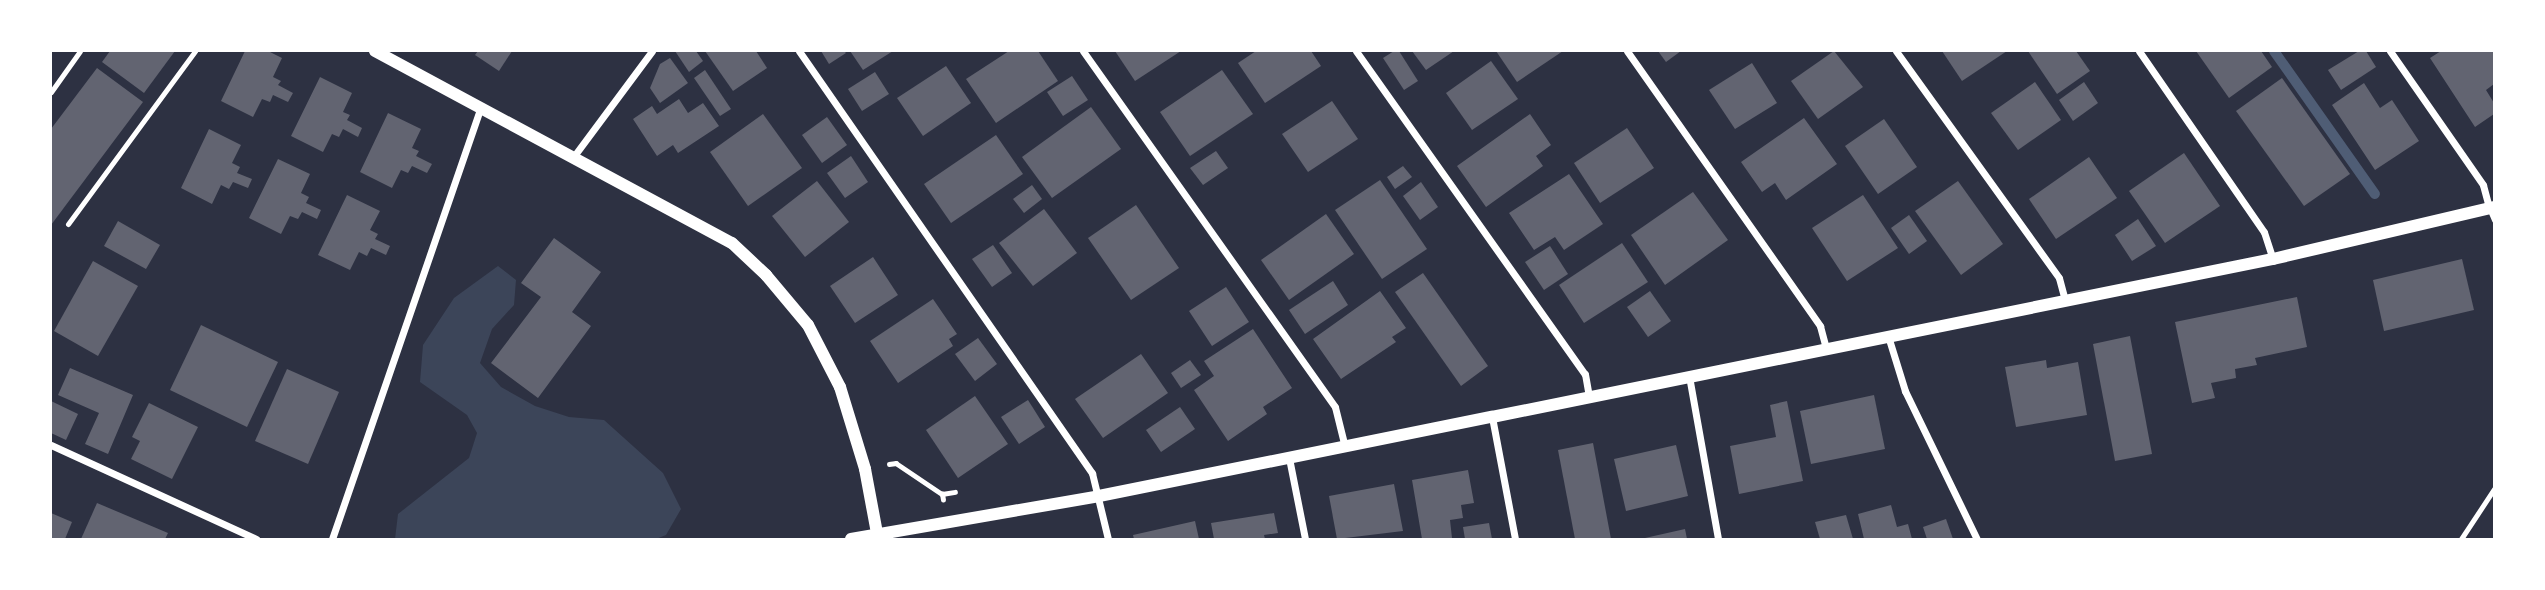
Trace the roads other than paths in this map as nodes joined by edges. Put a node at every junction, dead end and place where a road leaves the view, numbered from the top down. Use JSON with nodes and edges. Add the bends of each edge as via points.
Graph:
{"nodes":[{"id":1,"x":80,"y":51,"type":"edge"},
{"id":2,"x":195,"y":51,"type":"edge"},
{"id":3,"x":375,"y":51,"type":"edge"},
{"id":4,"x":652,"y":51,"type":"edge"},
{"id":5,"x":799,"y":51,"type":"edge"},
{"id":6,"x":1083,"y":51,"type":"edge"},
{"id":7,"x":1356,"y":51,"type":"edge"},
{"id":8,"x":1627,"y":51,"type":"edge"},
{"id":9,"x":1896,"y":51,"type":"edge"},
{"id":10,"x":2139,"y":51,"type":"edge"},
{"id":11,"x":2390,"y":51,"type":"edge"},
{"id":12,"x":51,"y":92,"type":"edge"},
{"id":13,"x":480,"y":109,"type":"junction"},
{"id":14,"x":574,"y":156,"type":"junction"},
{"id":15,"x":2493,"y":211,"type":"edge"},
{"id":16,"x":68,"y":223,"type":"dead end"},
{"id":17,"x":2273,"y":259,"type":"junction"},
{"id":18,"x":2065,"y":301,"type":"junction"},
{"id":19,"x":1888,"y":336,"type":"junction"},
{"id":20,"x":1826,"y":349,"type":"junction"},
{"id":21,"x":1689,"y":376,"type":"junction"},
{"id":22,"x":1589,"y":396,"type":"junction"},
{"id":23,"x":1492,"y":418,"type":"junction"},
{"id":24,"x":51,"y":445,"type":"edge"},
{"id":25,"x":1345,"y":446,"type":"junction"},
{"id":26,"x":1289,"y":458,"type":"junction"},
{"id":27,"x":2494,"y":489,"type":"edge"},
{"id":28,"x":1099,"y":496,"type":"junction"},
{"id":29,"x":877,"y":533,"type":"junction"},
{"id":30,"x":256,"y":539,"type":"edge"},
{"id":31,"x":332,"y":539,"type":"edge"},
{"id":32,"x":851,"y":539,"type":"edge"},
{"id":33,"x":1108,"y":539,"type":"edge"},
{"id":34,"x":1305,"y":539,"type":"edge"},
{"id":35,"x":1515,"y":539,"type":"edge"},
{"id":36,"x":1718,"y":539,"type":"edge"},
{"id":37,"x":1977,"y":539,"type":"edge"},
{"id":38,"x":2461,"y":539,"type":"edge"}],
"edges":[{"from":1,"to":12,"type":"lane"},
{"from":2,"to":16,"type":"lane"},
{"from":3,"to":13,"type":"street"},
{"from":4,"to":14,"type":"street"},
{"from":5,"to":28,"type":"street","via":[[1092,473]]},
{"from":6,"to":25,"type":"street","via":[[1335,407]]},
{"from":7,"to":22,"type":"street","via":[[1585,374]]},
{"from":8,"to":20,"type":"street","via":[[1820,326]]},
{"from":9,"to":18,"type":"street","via":[[2059,278]]},
{"from":10,"to":17,"type":"street","via":[[2264,232]]},
{"from":11,"to":15,"type":"street","via":[[2483,185]]},
{"from":13,"to":14,"type":"street"},
{"from":13,"to":31,"type":"street"},
{"from":14,"to":29,"type":"street","via":[[732,243],[808,325],[840,387],[865,469]]},
{"from":15,"to":17,"type":"street"},
{"from":17,"to":18,"type":"street"},
{"from":18,"to":19,"type":"street"},
{"from":19,"to":20,"type":"street"},
{"from":19,"to":37,"type":"street","via":[[1905,391]]},
{"from":20,"to":21,"type":"street"},
{"from":21,"to":22,"type":"street"},
{"from":21,"to":36,"type":"street"},
{"from":22,"to":23,"type":"street"},
{"from":23,"to":25,"type":"street"},
{"from":23,"to":35,"type":"street"},
{"from":24,"to":30,"type":"street"},
{"from":25,"to":26,"type":"street"},
{"from":26,"to":28,"type":"street"},
{"from":26,"to":34,"type":"street"},
{"from":27,"to":38,"type":"lane"},
{"from":28,"to":29,"type":"street"},
{"from":28,"to":33,"type":"street"},
{"from":29,"to":32,"type":"street"}]}
